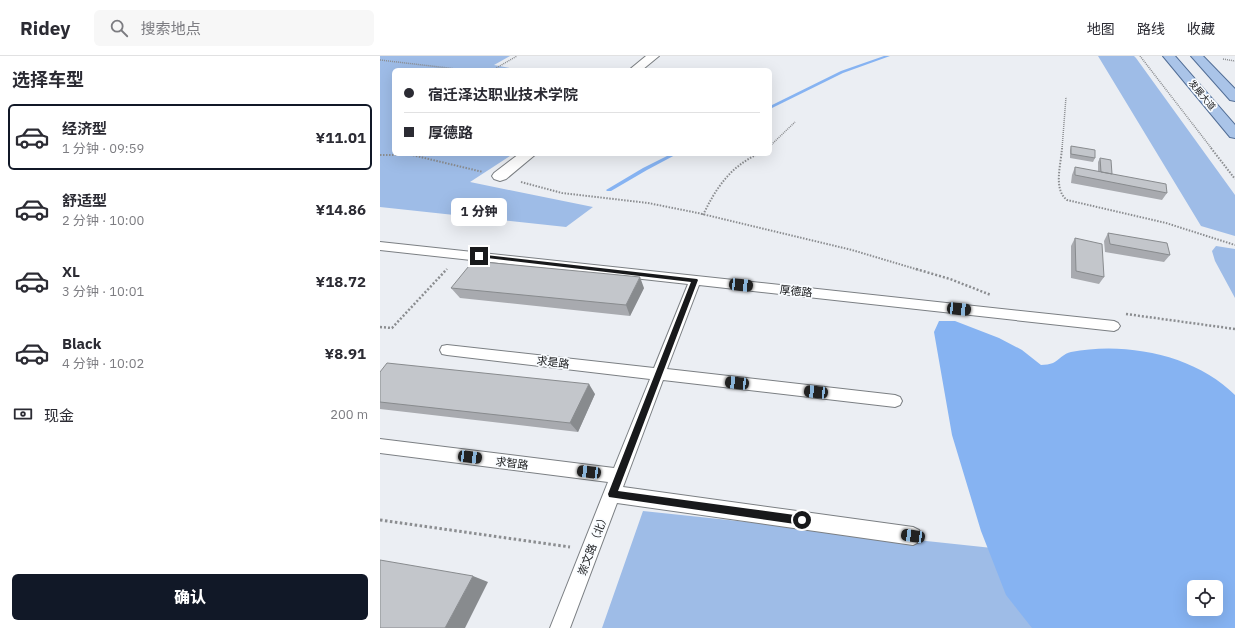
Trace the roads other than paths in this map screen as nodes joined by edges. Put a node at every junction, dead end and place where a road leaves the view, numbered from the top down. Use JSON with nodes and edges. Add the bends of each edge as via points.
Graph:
{"nodes":[{"id":1,"x":653,"y":56,"type":"edge"},
{"id":2,"x":1169,"y":56,"type":"edge"},
{"id":3,"x":1197,"y":56,"type":"edge"},
{"id":4,"x":638,"y":68,"type":"edge"},
{"id":5,"x":1235,"y":97,"type":"edge"},
{"id":6,"x":1235,"y":134,"type":"edge"},
{"id":7,"x":525,"y":156,"type":"edge"},
{"id":8,"x":500,"y":176,"type":"road end"},
{"id":9,"x":380,"y":246,"type":"edge"},
{"id":10,"x":695,"y":280,"type":"junction"},
{"id":11,"x":1114,"y":326,"type":"dead end"},
{"id":12,"x":447,"y":350,"type":"dead end"},
{"id":13,"x":658,"y":374,"type":"junction"},
{"id":14,"x":895,"y":401,"type":"dead end"},
{"id":15,"x":380,"y":446,"type":"edge"},
{"id":16,"x":619,"y":476,"type":"junction"},
{"id":17,"x":612,"y":494,"type":"junction"},
{"id":18,"x":913,"y":536,"type":"dead end"},
{"id":19,"x":560,"y":628,"type":"edge"}],
"edges":[{"from":1,"to":4,"type":"street"},
{"from":2,"to":6,"type":"main road","name":"发展大道"},
{"from":3,"to":5,"type":"main road"},
{"from":7,"to":8,"type":"street"},
{"from":9,"to":10,"type":"lane","name":"厚德路"},
{"from":10,"to":11,"type":"lane","name":"厚德路"},
{"from":10,"to":13,"type":"lane","name":"崇文路（北）"},
{"from":12,"to":13,"type":"lane","name":"求是路"},
{"from":13,"to":14,"type":"lane","name":"求是路"},
{"from":13,"to":16,"type":"lane","name":"崇文路（北）"},
{"from":15,"to":16,"type":"lane","name":"求智路"},
{"from":16,"to":17,"type":"lane","name":"崇文路（北）"},
{"from":17,"to":18,"type":"lane"},
{"from":17,"to":19,"type":"lane","name":"崇文路（北）"}]}
